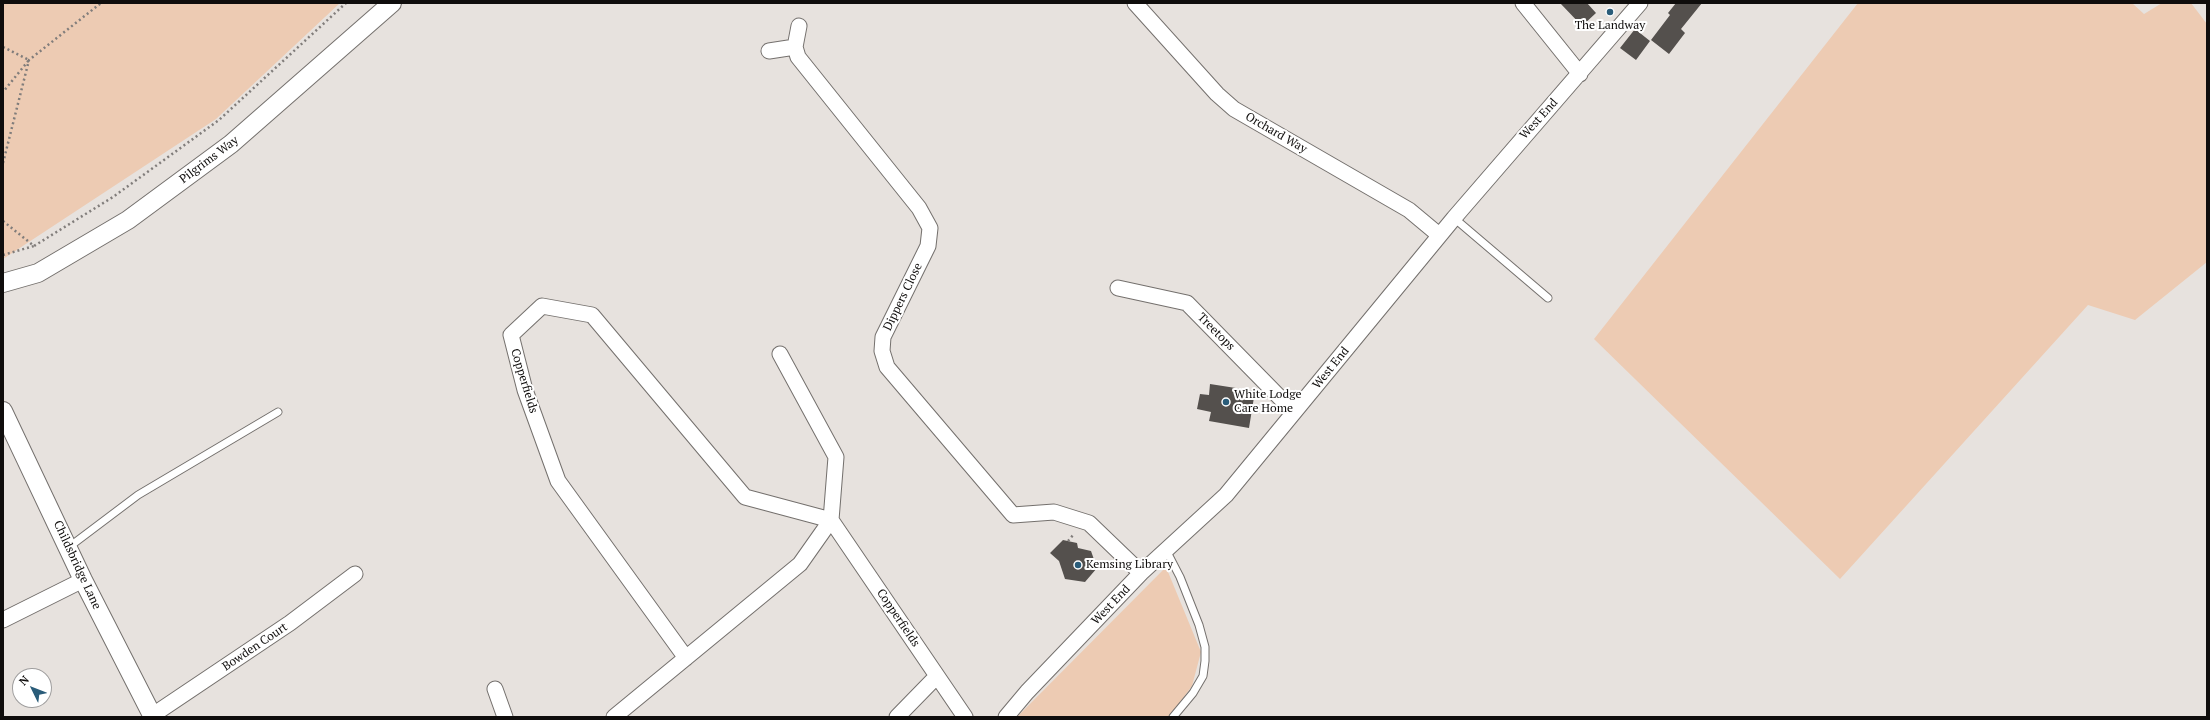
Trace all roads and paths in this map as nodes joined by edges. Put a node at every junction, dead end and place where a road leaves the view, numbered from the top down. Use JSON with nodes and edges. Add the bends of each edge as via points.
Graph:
{"nodes":[{"id":1,"x":101,"y":3,"type":"edge"},
{"id":2,"x":346,"y":3,"type":"edge"},
{"id":3,"x":392,"y":3,"type":"edge"},
{"id":4,"x":1135,"y":3,"type":"edge"},
{"id":5,"x":1523,"y":3,"type":"edge"},
{"id":6,"x":1640,"y":3,"type":"edge"},
{"id":7,"x":799,"y":26,"type":"dead end"},
{"id":8,"x":3,"y":46,"type":"edge"},
{"id":9,"x":795,"y":47,"type":"junction"},
{"id":10,"x":769,"y":51,"type":"dead end"},
{"id":11,"x":29,"y":60,"type":"junction"},
{"id":12,"x":1580,"y":74,"type":"junction"},
{"id":13,"x":3,"y":92,"type":"edge"},
{"id":14,"x":3,"y":164,"type":"edge"},
{"id":15,"x":1454,"y":218,"type":"junction"},
{"id":16,"x":3,"y":221,"type":"edge"},
{"id":17,"x":1439,"y":235,"type":"junction"},
{"id":18,"x":34,"y":246,"type":"junction"},
{"id":19,"x":3,"y":255,"type":"edge"},
{"id":20,"x":3,"y":283,"type":"edge"},
{"id":21,"x":1118,"y":288,"type":"dead end"},
{"id":22,"x":1548,"y":298,"type":"dead end"},
{"id":23,"x":780,"y":354,"type":"dead end"},
{"id":24,"x":3,"y":411,"type":"edge"},
{"id":25,"x":278,"y":412,"type":"dead end"},
{"id":26,"x":1294,"y":412,"type":"junction"},
{"id":27,"x":831,"y":520,"type":"junction"},
{"id":28,"x":69,"y":547,"type":"junction"},
{"id":29,"x":1166,"y":550,"type":"junction"},
{"id":30,"x":1141,"y":573,"type":"junction"},
{"id":31,"x":355,"y":574,"type":"dead end"},
{"id":32,"x":83,"y":580,"type":"junction"},
{"id":33,"x":3,"y":620,"type":"edge"},
{"id":34,"x":686,"y":658,"type":"junction"},
{"id":35,"x":937,"y":676,"type":"junction"},
{"id":36,"x":495,"y":689,"type":"dead end"},
{"id":37,"x":153,"y":716,"type":"edge"},
{"id":38,"x":505,"y":717,"type":"edge"},
{"id":39,"x":614,"y":717,"type":"edge"},
{"id":40,"x":897,"y":717,"type":"edge"},
{"id":41,"x":965,"y":717,"type":"edge"},
{"id":42,"x":1006,"y":717,"type":"edge"},
{"id":43,"x":1173,"y":717,"type":"edge"}],
"edges":[{"from":1,"to":11,"type":"path"},
{"from":2,"to":18,"type":"path","via":[[219,120],[113,197]]},
{"from":3,"to":20,"type":"street","name":"Pilgrims Way","via":[[231,144],[128,220],[38,273]]},
{"from":4,"to":17,"type":"street","name":"Orchard Way","via":[[1218,94],[1234,108],[1409,210]]},
{"from":5,"to":12,"type":"street"},
{"from":6,"to":12,"type":"street","name":"West End"},
{"from":7,"to":9,"type":"street"},
{"from":8,"to":11,"type":"path"},
{"from":9,"to":10,"type":"street"},
{"from":9,"to":30,"type":"street","name":"Dippers Close","via":[[798,58],[920,208],[930,228],[928,246],[883,337],[882,351],[887,367],[1013,515],[1054,512],[1089,523]]},
{"from":11,"to":13,"type":"path"},
{"from":11,"to":14,"type":"path"},
{"from":12,"to":15,"type":"street","name":"West End"},
{"from":15,"to":17,"type":"street","name":"West End"},
{"from":15,"to":22,"type":"lane"},
{"from":16,"to":18,"type":"path"},
{"from":17,"to":26,"type":"street","name":"West End"},
{"from":18,"to":19,"type":"path"},
{"from":21,"to":26,"type":"street","name":"Treetops","via":[[1187,303]]},
{"from":23,"to":27,"type":"street","via":[[836,457]]},
{"from":24,"to":28,"type":"street","name":"Childsbridge Lane"},
{"from":25,"to":28,"type":"lane","via":[[138,495]]},
{"from":26,"to":29,"type":"street","name":"West End","via":[[1226,495]]},
{"from":27,"to":34,"type":"street","via":[[800,564]]},
{"from":27,"to":34,"type":"street","name":"Copperfields","via":[[745,497],[592,315],[542,306],[511,335],[525,390],[558,481]]},
{"from":27,"to":35,"type":"street","name":"Copperfields"},
{"from":28,"to":32,"type":"street","name":"Childsbridge Lane"},
{"from":29,"to":30,"type":"street","name":"West End"},
{"from":29,"to":43,"type":"lane","via":[[1185,590],[1205,647],[1202,676],[1193,693]]},
{"from":30,"to":42,"type":"street","name":"West End"},
{"from":31,"to":37,"type":"street","name":"Bowden Court","via":[[290,623]]},
{"from":32,"to":33,"type":"street"},
{"from":32,"to":37,"type":"street","name":"Childsbridge Lane"},
{"from":34,"to":39,"type":"street"},
{"from":35,"to":40,"type":"street"},
{"from":35,"to":41,"type":"street","name":"Copperfields"},
{"from":36,"to":38,"type":"street"}]}
